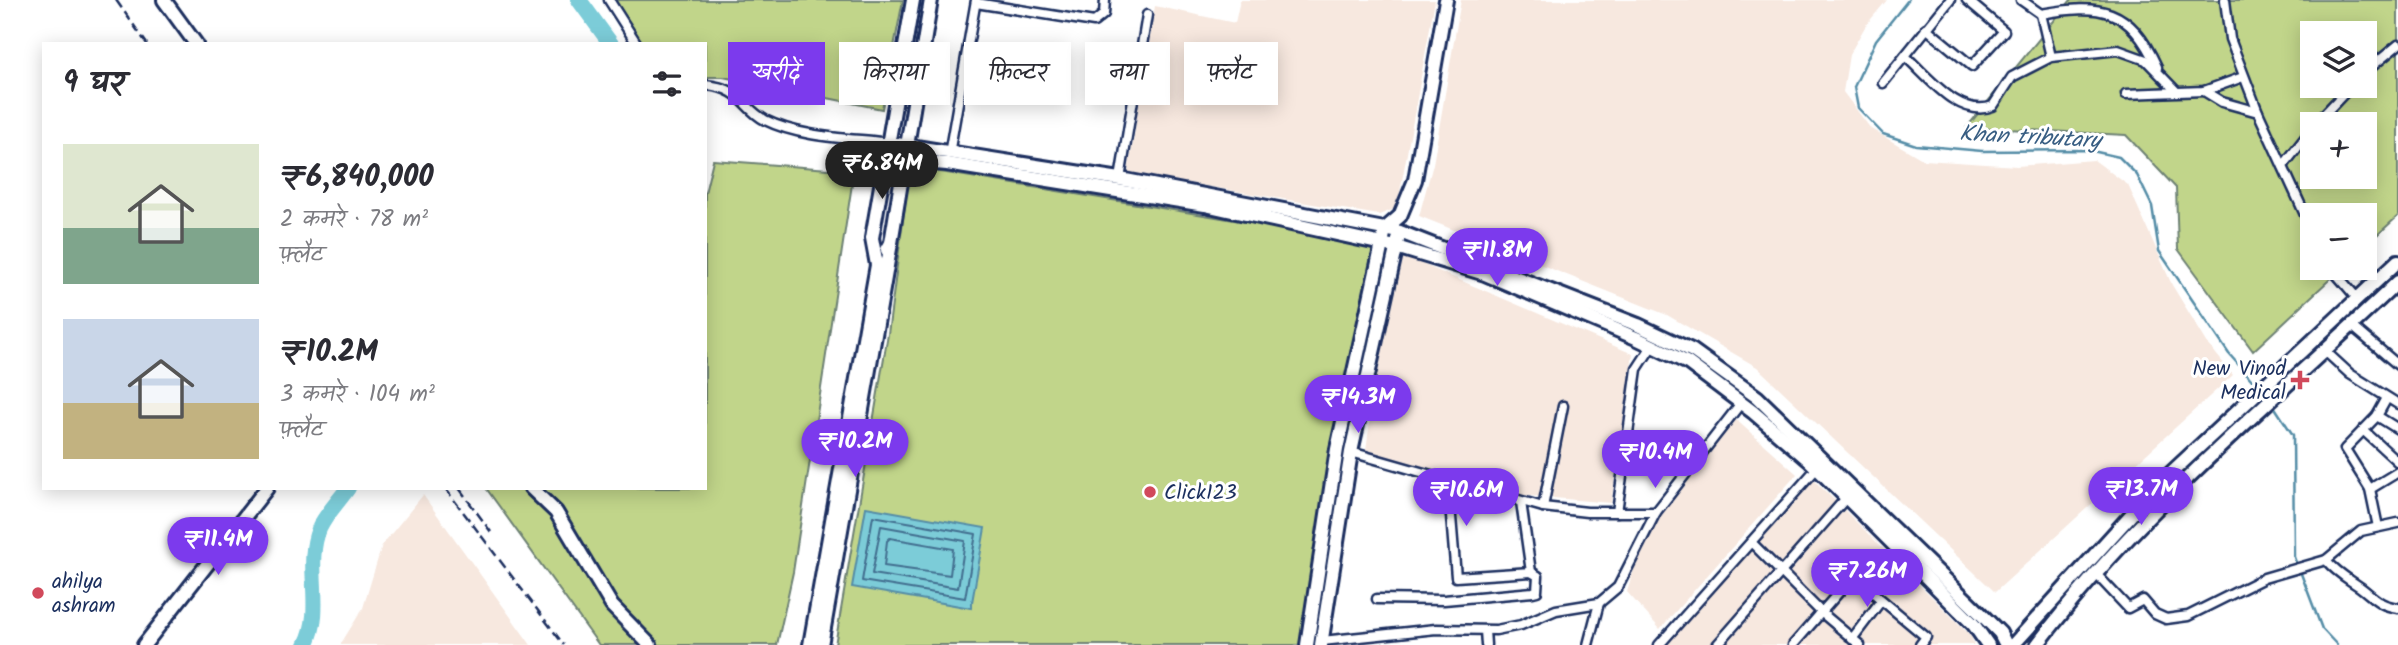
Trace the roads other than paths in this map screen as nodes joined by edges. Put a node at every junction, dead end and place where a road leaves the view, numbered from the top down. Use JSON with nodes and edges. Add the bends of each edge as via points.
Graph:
{"nodes":[{"id":1,"x":164,"y":0,"type":"edge"},
{"id":2,"x":609,"y":0,"type":"edge"},
{"id":3,"x":913,"y":0,"type":"edge"},
{"id":4,"x":931,"y":0,"type":"edge"},
{"id":5,"x":1105,"y":0,"type":"edge"},
{"id":6,"x":1446,"y":0,"type":"edge"},
{"id":7,"x":1950,"y":0,"type":"edge"},
{"id":8,"x":1967,"y":0,"type":"edge"},
{"id":9,"x":2021,"y":0,"type":"edge"},
{"id":10,"x":2225,"y":0,"type":"edge"},
{"id":11,"x":976,"y":2,"type":"edge"},
{"id":12,"x":2041,"y":14,"type":"junction"},
{"id":13,"x":1147,"y":15,"type":"dead end"},
{"id":14,"x":1926,"y":28,"type":"junction"},
{"id":15,"x":195,"y":42,"type":"edge"},
{"id":16,"x":636,"y":42,"type":"edge"},
{"id":17,"x":2398,"y":45,"type":"edge"},
{"id":18,"x":1905,"y":56,"type":"junction"},
{"id":19,"x":2051,"y":57,"type":"junction"},
{"id":20,"x":2377,"y":62,"type":"edge"},
{"id":21,"x":2158,"y":69,"type":"junction"},
{"id":22,"x":2243,"y":77,"type":"junction"},
{"id":23,"x":1883,"y":83,"type":"dead end"},
{"id":24,"x":707,"y":86,"type":"edge"},
{"id":25,"x":2176,"y":90,"type":"junction"},
{"id":26,"x":2204,"y":91,"type":"junction"},
{"id":27,"x":2126,"y":94,"type":"dead end"},
{"id":28,"x":2340,"y":98,"type":"edge"},
{"id":29,"x":2258,"y":112,"type":"junction"},
{"id":30,"x":2326,"y":112,"type":"edge"},
{"id":31,"x":890,"y":143,"type":"junction"},
{"id":32,"x":2300,"y":144,"type":"edge"},
{"id":33,"x":908,"y":145,"type":"junction"},
{"id":34,"x":950,"y":150,"type":"junction"},
{"id":35,"x":887,"y":159,"type":"junction"},
{"id":36,"x":906,"y":162,"type":"junction"},
{"id":37,"x":947,"y":164,"type":"junction"},
{"id":38,"x":2283,"y":166,"type":"junction"},
{"id":39,"x":1120,"y":178,"type":"junction"},
{"id":40,"x":2300,"y":204,"type":"edge"},
{"id":41,"x":1400,"y":216,"type":"junction"},
{"id":42,"x":1385,"y":229,"type":"junction"},
{"id":43,"x":1400,"y":232,"type":"junction"},
{"id":44,"x":891,"y":243,"type":"junction"},
{"id":45,"x":1381,"y":244,"type":"junction"},
{"id":46,"x":1396,"y":247,"type":"junction"},
{"id":47,"x":2398,"y":261,"type":"edge"},
{"id":48,"x":877,"y":265,"type":"junction"},
{"id":49,"x":2341,"y":280,"type":"edge"},
{"id":50,"x":2398,"y":282,"type":"edge"},
{"id":51,"x":2357,"y":298,"type":"junction"},
{"id":52,"x":2352,"y":326,"type":"junction"},
{"id":53,"x":1652,"y":345,"type":"junction"},
{"id":54,"x":2325,"y":351,"type":"junction"},
{"id":55,"x":2398,"y":365,"type":"edge"},
{"id":56,"x":1718,"y":377,"type":"junction"},
{"id":57,"x":2255,"y":396,"type":"junction"},
{"id":58,"x":2387,"y":398,"type":"junction"},
{"id":59,"x":1741,"y":403,"type":"junction"},
{"id":60,"x":2398,"y":404,"type":"edge"},
{"id":61,"x":1563,"y":406,"type":"dead end"},
{"id":62,"x":2264,"y":408,"type":"junction"},
{"id":63,"x":2377,"y":416,"type":"junction"},
{"id":64,"x":2398,"y":429,"type":"edge"},
{"id":65,"x":2363,"y":430,"type":"junction"},
{"id":66,"x":1351,"y":452,"type":"junction"},
{"id":67,"x":2398,"y":462,"type":"edge"},
{"id":68,"x":1817,"y":468,"type":"junction"},
{"id":69,"x":2398,"y":472,"type":"edge"},
{"id":70,"x":1448,"y":480,"type":"junction"},
{"id":71,"x":2370,"y":489,"type":"junction"},
{"id":72,"x":265,"y":490,"type":"edge"},
{"id":73,"x":533,"y":490,"type":"edge"},
{"id":74,"x":1847,"y":497,"type":"junction"},
{"id":75,"x":1521,"y":502,"type":"junction"},
{"id":76,"x":1544,"y":507,"type":"junction"},
{"id":77,"x":1617,"y":512,"type":"junction"},
{"id":78,"x":1656,"y":512,"type":"junction"},
{"id":79,"x":2398,"y":523,"type":"edge"},
{"id":80,"x":2378,"y":527,"type":"junction"},
{"id":81,"x":1751,"y":542,"type":"junction"},
{"id":82,"x":2326,"y":560,"type":"junction"},
{"id":83,"x":1531,"y":572,"type":"junction"},
{"id":84,"x":1782,"y":573,"type":"junction"},
{"id":85,"x":2097,"y":575,"type":"junction"},
{"id":86,"x":1377,"y":600,"type":"dead end"},
{"id":87,"x":1880,"y":602,"type":"junction"},
{"id":88,"x":1600,"y":603,"type":"junction"},
{"id":89,"x":2398,"y":608,"type":"edge"},
{"id":90,"x":1822,"y":613,"type":"junction"},
{"id":91,"x":1485,"y":630,"type":"junction"},
{"id":92,"x":1852,"y":639,"type":"junction"},
{"id":93,"x":1321,"y":643,"type":"edge"},
{"id":94,"x":144,"y":645,"type":"edge"},
{"id":95,"x":650,"y":645,"type":"edge"},
{"id":96,"x":810,"y":645,"type":"edge"},
{"id":97,"x":821,"y":645,"type":"edge"},
{"id":98,"x":1307,"y":645,"type":"edge"},
{"id":99,"x":1486,"y":645,"type":"edge"},
{"id":100,"x":1588,"y":645,"type":"edge"},
{"id":101,"x":1659,"y":645,"type":"edge"},
{"id":102,"x":1717,"y":645,"type":"edge"},
{"id":103,"x":1793,"y":645,"type":"edge"},
{"id":104,"x":1860,"y":645,"type":"edge"},
{"id":105,"x":1920,"y":645,"type":"edge"},
{"id":106,"x":1988,"y":645,"type":"edge"},
{"id":107,"x":2006,"y":645,"type":"edge"},
{"id":108,"x":2013,"y":645,"type":"edge"},
{"id":109,"x":2037,"y":645,"type":"edge"}],
"edges":[{"from":1,"to":15,"type":"street"},
{"from":2,"to":16,"type":"street"},
{"from":3,"to":31,"type":"street"},
{"from":4,"to":33,"type":"street"},
{"from":5,"to":11,"type":"street","via":[[1104,14],[1094,22]]},
{"from":6,"to":41,"type":"street","via":[[1419,161]]},
{"from":7,"to":14,"type":"street"},
{"from":8,"to":14,"type":"street","via":[[2004,31],[1972,66]]},
{"from":9,"to":12,"type":"street"},
{"from":10,"to":22,"type":"street"},
{"from":11,"to":34,"type":"street"},
{"from":12,"to":19,"type":"street"},
{"from":12,"to":21,"type":"street","via":[[2077,8],[2106,11],[2134,30]]},
{"from":13,"to":39,"type":"street"},
{"from":14,"to":18,"type":"street"},
{"from":17,"to":20,"type":"street"},
{"from":18,"to":19,"type":"street","via":[[1961,105],[1978,109],[1993,106],[2012,77]]},
{"from":18,"to":23,"type":"street"},
{"from":19,"to":21,"type":"street","via":[[2118,50]]},
{"from":21,"to":25,"type":"street"},
{"from":22,"to":26,"type":"street"},
{"from":22,"to":29,"type":"street"},
{"from":24,"to":31,"type":"street","via":[[737,94],[763,119],[790,129]]},
{"from":25,"to":26,"type":"street"},
{"from":25,"to":27,"type":"street"},
{"from":26,"to":29,"type":"street","via":[[2222,102]]},
{"from":28,"to":30,"type":"street"},
{"from":29,"to":38,"type":"street"},
{"from":31,"to":33,"type":"street"},
{"from":31,"to":35,"type":"street"},
{"from":32,"to":38,"type":"street"},
{"from":33,"to":34,"type":"street"},
{"from":33,"to":36,"type":"street"},
{"from":34,"to":37,"type":"street"},
{"from":34,"to":39,"type":"street"},
{"from":35,"to":36,"type":"street"},
{"from":35,"to":48,"type":"street","via":[[872,239]]},
{"from":36,"to":37,"type":"street"},
{"from":36,"to":44,"type":"street"},
{"from":37,"to":45,"type":"street","via":[[1205,205]]},
{"from":38,"to":40,"type":"street"},
{"from":39,"to":42,"type":"street"},
{"from":41,"to":42,"type":"street"},
{"from":41,"to":43,"type":"street"},
{"from":42,"to":43,"type":"street"},
{"from":42,"to":45,"type":"street"},
{"from":43,"to":46,"type":"street"},
{"from":43,"to":56,"type":"street","via":[[1693,351]]},
{"from":44,"to":48,"type":"street"},
{"from":44,"to":97,"type":"street"},
{"from":45,"to":46,"type":"street"},
{"from":45,"to":98,"type":"street","via":[[1337,449]]},
{"from":46,"to":53,"type":"street","via":[[1485,274]]},
{"from":46,"to":66,"type":"street"},
{"from":47,"to":51,"type":"street"},
{"from":48,"to":96,"type":"street"},
{"from":49,"to":51,"type":"street"},
{"from":50,"to":52,"type":"street"},
{"from":51,"to":57,"type":"street"},
{"from":52,"to":54,"type":"street"},
{"from":52,"to":55,"type":"street"},
{"from":53,"to":56,"type":"street"},
{"from":53,"to":77,"type":"street","via":[[1637,369]]},
{"from":54,"to":58,"type":"street"},
{"from":54,"to":62,"type":"street"},
{"from":56,"to":59,"type":"street"},
{"from":56,"to":107,"type":"street","via":[[1757,397],[2000,634]]},
{"from":57,"to":62,"type":"street"},
{"from":57,"to":108,"type":"street","via":[[2120,525]]},
{"from":58,"to":60,"type":"street"},
{"from":58,"to":63,"type":"street"},
{"from":59,"to":68,"type":"street"},
{"from":59,"to":78,"type":"street"},
{"from":61,"to":76,"type":"street"},
{"from":62,"to":85,"type":"street","via":[[2195,471]]},
{"from":63,"to":64,"type":"street"},
{"from":63,"to":65,"type":"street"},
{"from":65,"to":67,"type":"street"},
{"from":65,"to":71,"type":"street","via":[[2345,449]]},
{"from":66,"to":70,"type":"street"},
{"from":66,"to":93,"type":"street"},
{"from":68,"to":74,"type":"street"},
{"from":68,"to":81,"type":"street"},
{"from":69,"to":71,"type":"street"},
{"from":70,"to":75,"type":"street"},
{"from":70,"to":83,"type":"street","via":[[1456,577]]},
{"from":71,"to":80,"type":"street"},
{"from":72,"to":94,"type":"street"},
{"from":73,"to":95,"type":"street","via":[[556,512],[612,606]]},
{"from":74,"to":84,"type":"street"},
{"from":74,"to":106,"type":"street","via":[[1974,625]]},
{"from":75,"to":76,"type":"street"},
{"from":75,"to":83,"type":"street"},
{"from":76,"to":77,"type":"street"},
{"from":77,"to":78,"type":"street"},
{"from":78,"to":88,"type":"street","via":[[1618,587]]},
{"from":79,"to":80,"type":"street"},
{"from":80,"to":82,"type":"street","via":[[2361,531]]},
{"from":81,"to":84,"type":"street"},
{"from":81,"to":101,"type":"street"},
{"from":82,"to":85,"type":"street","via":[[2286,570],[2188,616],[2166,619],[2143,600],[2127,608]]},
{"from":82,"to":89,"type":"street","via":[[2372,600]]},
{"from":83,"to":86,"type":"street","via":[[1537,574],[1536,592]]},
{"from":84,"to":90,"type":"street"},
{"from":84,"to":102,"type":"street"},
{"from":85,"to":109,"type":"street"},
{"from":87,"to":90,"type":"street","via":[[1853,576]]},
{"from":87,"to":92,"type":"street"},
{"from":87,"to":105,"type":"street","via":[[1926,637]]},
{"from":88,"to":91,"type":"street"},
{"from":88,"to":100,"type":"street"},
{"from":90,"to":92,"type":"street"},
{"from":90,"to":103,"type":"street"},
{"from":91,"to":93,"type":"street","via":[[1436,629]]},
{"from":91,"to":99,"type":"street"},
{"from":92,"to":104,"type":"street"}]}
